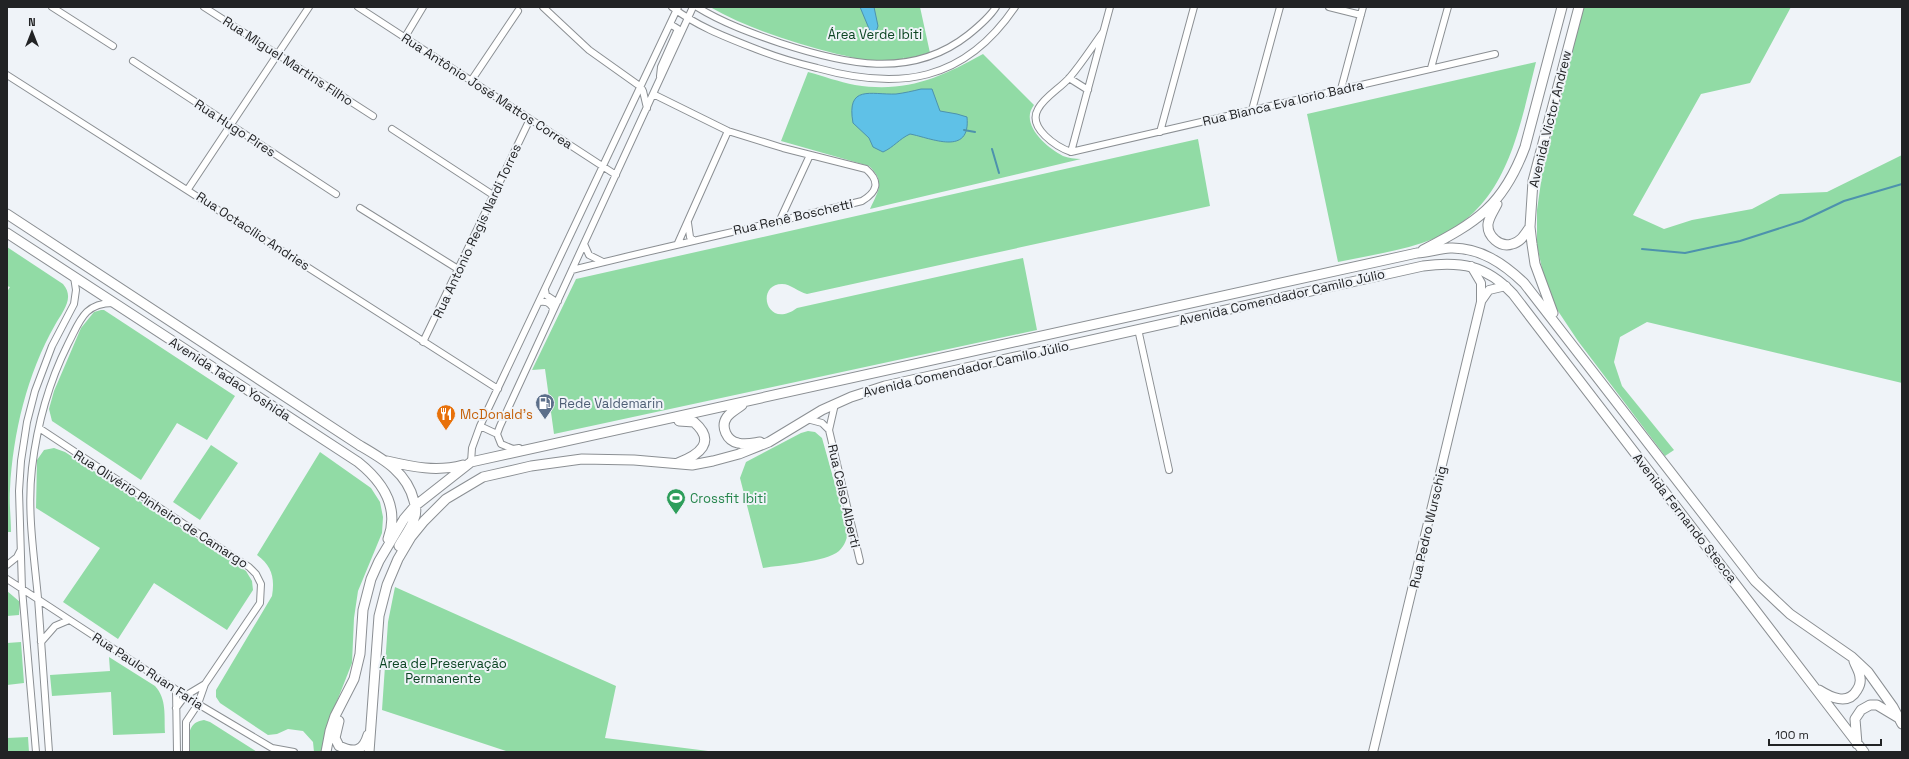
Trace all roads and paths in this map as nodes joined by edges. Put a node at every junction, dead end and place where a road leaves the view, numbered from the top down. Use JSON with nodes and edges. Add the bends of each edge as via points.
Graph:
{"nodes":[{"id":1,"x":52,"y":7,"type":"edge"},
{"id":2,"x":204,"y":7,"type":"edge"},
{"id":3,"x":309,"y":7,"type":"edge"},
{"id":4,"x":358,"y":7,"type":"edge"},
{"id":5,"x":424,"y":7,"type":"edge"},
{"id":6,"x":542,"y":7,"type":"edge"},
{"id":7,"x":693,"y":7,"type":"edge"},
{"id":8,"x":697,"y":7,"type":"edge"},
{"id":9,"x":996,"y":7,"type":"edge"},
{"id":10,"x":1015,"y":7,"type":"edge"},
{"id":11,"x":1110,"y":7,"type":"edge"},
{"id":12,"x":1194,"y":7,"type":"edge"},
{"id":13,"x":1280,"y":7,"type":"edge"},
{"id":14,"x":1329,"y":7,"type":"edge"},
{"id":15,"x":1363,"y":7,"type":"edge"},
{"id":16,"x":1448,"y":7,"type":"edge"},
{"id":17,"x":1562,"y":7,"type":"edge"},
{"id":18,"x":1579,"y":7,"type":"edge"},
{"id":19,"x":676,"y":8,"type":"edge"},
{"id":20,"x":518,"y":11,"type":"dead end"},
{"id":21,"x":1361,"y":15,"type":"junction"},
{"id":22,"x":712,"y":16,"type":"junction"},
{"id":23,"x":688,"y":18,"type":"junction"},
{"id":24,"x":670,"y":24,"type":"junction"},
{"id":25,"x":707,"y":27,"type":"junction"},
{"id":26,"x":1103,"y":32,"type":"junction"},
{"id":27,"x":405,"y":37,"type":"junction"},
{"id":28,"x":113,"y":46,"type":"dead end"},
{"id":29,"x":1495,"y":54,"type":"dead end"},
{"id":30,"x":277,"y":55,"type":"junction"},
{"id":31,"x":134,"y":61,"type":"dead end"},
{"id":32,"x":1431,"y":68,"type":"junction"},
{"id":33,"x":7,"y":75,"type":"edge"},
{"id":34,"x":1069,"y":78,"type":"junction"},
{"id":35,"x":472,"y":81,"type":"junction"},
{"id":36,"x":659,"y":81,"type":"junction"},
{"id":37,"x":641,"y":87,"type":"junction"},
{"id":38,"x":1341,"y":89,"type":"junction"},
{"id":39,"x":1088,"y":90,"type":"junction"},
{"id":40,"x":653,"y":94,"type":"junction"},
{"id":41,"x":646,"y":108,"type":"junction"},
{"id":42,"x":1252,"y":110,"type":"junction"},
{"id":43,"x":373,"y":116,"type":"dead end"},
{"id":44,"x":530,"y":119,"type":"junction"},
{"id":45,"x":231,"y":125,"type":"junction"},
{"id":46,"x":392,"y":129,"type":"dead end"},
{"id":47,"x":728,"y":131,"type":"junction"},
{"id":48,"x":1160,"y":132,"type":"junction"},
{"id":49,"x":1071,"y":152,"type":"junction"},
{"id":50,"x":810,"y":155,"type":"junction"},
{"id":51,"x":603,"y":166,"type":"junction"},
{"id":52,"x":616,"y":175,"type":"junction"},
{"id":53,"x":188,"y":190,"type":"junction"},
{"id":54,"x":336,"y":194,"type":"dead end"},
{"id":55,"x":1501,"y":195,"type":"junction"},
{"id":56,"x":493,"y":196,"type":"junction"},
{"id":57,"x":787,"y":205,"type":"junction"},
{"id":58,"x":360,"y":208,"type":"dead end"},
{"id":59,"x":7,"y":214,"type":"edge"},
{"id":60,"x":794,"y":218,"type":"junction"},
{"id":61,"x":688,"y":221,"type":"junction"},
{"id":62,"x":779,"y":222,"type":"junction"},
{"id":63,"x":1530,"y":227,"type":"junction"},
{"id":64,"x":7,"y":233,"type":"edge"},
{"id":65,"x":693,"y":240,"type":"junction"},
{"id":66,"x":678,"y":243,"type":"junction"},
{"id":67,"x":584,"y":244,"type":"junction"},
{"id":68,"x":1417,"y":253,"type":"junction"},
{"id":69,"x":603,"y":262,"type":"junction"},
{"id":70,"x":1471,"y":266,"type":"junction"},
{"id":71,"x":458,"y":269,"type":"junction"},
{"id":72,"x":572,"y":270,"type":"junction"},
{"id":73,"x":74,"y":277,"type":"junction"},
{"id":74,"x":1506,"y":286,"type":"junction"},
{"id":75,"x":544,"y":290,"type":"junction"},
{"id":76,"x":558,"y":301,"type":"junction"},
{"id":77,"x":539,"y":302,"type":"junction"},
{"id":78,"x":1481,"y":302,"type":"junction"},
{"id":79,"x":114,"y":303,"type":"junction"},
{"id":80,"x":552,"y":313,"type":"junction"},
{"id":81,"x":1557,"y":324,"type":"junction"},
{"id":82,"x":1138,"y":329,"type":"junction"},
{"id":83,"x":424,"y":342,"type":"junction"},
{"id":84,"x":498,"y":389,"type":"junction"},
{"id":85,"x":746,"y":402,"type":"junction"},
{"id":86,"x":835,"y":404,"type":"junction"},
{"id":87,"x":807,"y":419,"type":"junction"},
{"id":88,"x":480,"y":426,"type":"junction"},
{"id":89,"x":642,"y":426,"type":"junction"},
{"id":90,"x":39,"y":428,"type":"junction"},
{"id":91,"x":829,"y":430,"type":"junction"},
{"id":92,"x":497,"y":434,"type":"junction"},
{"id":93,"x":769,"y":442,"type":"junction"},
{"id":94,"x":547,"y":445,"type":"junction"},
{"id":95,"x":386,"y":460,"type":"junction"},
{"id":96,"x":470,"y":463,"type":"junction"},
{"id":97,"x":675,"y":465,"type":"junction"},
{"id":98,"x":1170,"y":470,"type":"dead end"},
{"id":99,"x":415,"y":506,"type":"junction"},
{"id":100,"x":21,"y":550,"type":"junction"},
{"id":101,"x":379,"y":561,"type":"junction"},
{"id":102,"x":860,"y":561,"type":"dead end"},
{"id":103,"x":7,"y":565,"type":"edge"},
{"id":104,"x":7,"y":579,"type":"edge"},
{"id":105,"x":22,"y":589,"type":"junction"},
{"id":106,"x":384,"y":596,"type":"junction"},
{"id":107,"x":38,"y":600,"type":"junction"},
{"id":108,"x":69,"y":620,"type":"junction"},
{"id":109,"x":41,"y":642,"type":"junction"},
{"id":110,"x":1852,"y":657,"type":"junction"},
{"id":111,"x":205,"y":684,"type":"junction"},
{"id":112,"x":1813,"y":685,"type":"junction"},
{"id":113,"x":176,"y":690,"type":"junction"},
{"id":114,"x":185,"y":696,"type":"junction"},
{"id":115,"x":346,"y":698,"type":"junction"},
{"id":116,"x":198,"y":704,"type":"junction"},
{"id":117,"x":175,"y":710,"type":"junction"},
{"id":118,"x":1900,"y":721,"type":"edge"},
{"id":119,"x":371,"y":723,"type":"junction"},
{"id":120,"x":1857,"y":744,"type":"junction"},
{"id":121,"x":36,"y":752,"type":"edge"},
{"id":122,"x":49,"y":752,"type":"edge"},
{"id":123,"x":177,"y":752,"type":"edge"},
{"id":124,"x":186,"y":752,"type":"edge"},
{"id":125,"x":294,"y":752,"type":"edge"},
{"id":126,"x":326,"y":752,"type":"edge"},
{"id":127,"x":369,"y":752,"type":"edge"},
{"id":128,"x":1373,"y":752,"type":"edge"},
{"id":129,"x":1864,"y":752,"type":"edge"}],
"edges":[{"from":1,"to":28,"type":"street"},
{"from":2,"to":30,"type":"street","name":"Rua Miguel Martins Filho"},
{"from":3,"to":30,"type":"street"},
{"from":4,"to":27,"type":"street","name":"Rua Antônio José Mattos Correa"},
{"from":5,"to":27,"type":"street"},
{"from":6,"to":37,"type":"street","via":[[589,50]]},
{"from":7,"to":23,"type":"street"},
{"from":8,"to":22,"type":"street"},
{"from":9,"to":22,"type":"street","via":[[979,26],[940,52],[922,59],[880,64],[862,64],[802,50]]},
{"from":10,"to":25,"type":"street","via":[[1003,24],[961,60],[917,78],[892,80],[840,75],[778,58]]},
{"from":11,"to":26,"type":"street"},
{"from":12,"to":48,"type":"street"},
{"from":13,"to":42,"type":"street"},
{"from":14,"to":21,"type":"street"},
{"from":15,"to":21,"type":"street"},
{"from":16,"to":32,"type":"street"},
{"from":17,"to":55,"type":"main road","name":"Avenida Victor Andrew","via":[[1525,147]]},
{"from":18,"to":63,"type":"main road","name":"Avenida Victor Andrew","via":[[1538,158],[1533,181]]},
{"from":19,"to":23,"type":"street"},
{"from":19,"to":24,"type":"street"},
{"from":20,"to":35,"type":"street"},
{"from":21,"to":38,"type":"street"},
{"from":22,"to":25,"type":"street","via":[[707,22]]},
{"from":23,"to":25,"type":"street"},
{"from":23,"to":36,"type":"street"},
{"from":24,"to":36,"type":"street","via":[[678,29],[661,67]]},
{"from":24,"to":37,"type":"street"},
{"from":26,"to":34,"type":"street"},
{"from":26,"to":39,"type":"street"},
{"from":27,"to":35,"type":"street","name":"Rua Antônio José Mattos Correa"},
{"from":29,"to":32,"type":"street","name":"Rua Bianca Eva Iorio Badra"},
{"from":30,"to":43,"type":"street","name":"Rua Miguel Martins Filho"},
{"from":30,"to":45,"type":"street"},
{"from":31,"to":45,"type":"street","name":"Rua Hugo Pires"},
{"from":32,"to":38,"type":"street","name":"Rua Bianca Eva Iorio Badra"},
{"from":33,"to":53,"type":"street","name":"Rua Octacílio Andries"},
{"from":34,"to":39,"type":"street"},
{"from":34,"to":49,"type":"street","via":[[1040,105],[1035,118],[1050,141]]},
{"from":35,"to":44,"type":"street","name":"Rua Antônio José Mattos Correa"},
{"from":36,"to":40,"type":"street"},
{"from":37,"to":41,"type":"street"},
{"from":37,"to":51,"type":"street"},
{"from":38,"to":42,"type":"street","name":"Rua Bianca Eva Iorio Badra"},
{"from":39,"to":49,"type":"street"},
{"from":40,"to":41,"type":"street"},
{"from":40,"to":47,"type":"street","name":"Rua Renê Boschetti"},
{"from":41,"to":52,"type":"street"},
{"from":42,"to":48,"type":"street","name":"Rua Bianca Eva Iorio Badra"},
{"from":44,"to":51,"type":"street","name":"Rua Antônio José Mattos Correa"},
{"from":44,"to":56,"type":"street","name":"Rua Antonio Regis Nardi Torres"},
{"from":45,"to":53,"type":"street"},
{"from":45,"to":54,"type":"street","name":"Rua Hugo Pires"},
{"from":46,"to":56,"type":"street"},
{"from":47,"to":50,"type":"street","name":"Rua Renê Boschetti"},
{"from":47,"to":61,"type":"street"},
{"from":48,"to":49,"type":"street","name":"Rua Bianca Eva Iorio Badra"},
{"from":50,"to":57,"type":"street"},
{"from":50,"to":60,"type":"street","name":"Rua Renê Boschetti","via":[[866,169],[875,179],[875,187],[870,196],[862,201]]},
{"from":51,"to":52,"type":"street","name":"Rua Antônio José Mattos Correa"},
{"from":51,"to":75,"type":"street"},
{"from":52,"to":67,"type":"street"},
{"from":53,"to":83,"type":"street","name":"Rua Octacílio Andries"},
{"from":55,"to":63,"type":"main road","via":[[1488,225],[1495,240],[1506,245],[1512,244],[1522,238]]},
{"from":55,"to":68,"type":"main road","name":"Avenida Victor Andrew","via":[[1479,218],[1466,227]]},
{"from":56,"to":71,"type":"street","name":"Rua Antonio Regis Nardi Torres"},
{"from":57,"to":60,"type":"street","via":[[789,215]]},
{"from":57,"to":62,"type":"street"},
{"from":58,"to":71,"type":"street"},
{"from":59,"to":95,"type":"main road","name":"Avenida Tadao Yoshida"},
{"from":60,"to":62,"type":"street","name":"Rua Renê Boschetti"},
{"from":61,"to":65,"type":"street","via":[[688,231]]},
{"from":61,"to":66,"type":"street"},
{"from":62,"to":65,"type":"street","name":"Rua Renê Boschetti"},
{"from":63,"to":81,"type":"main road","name":"Avenida Victor Andrew","via":[[1535,264]]},
{"from":64,"to":73,"type":"main road","name":"Avenida Tadao Yoshida"},
{"from":65,"to":66,"type":"street","name":"Rua Renê Boschetti"},
{"from":66,"to":69,"type":"street","name":"Rua Renê Boschetti"},
{"from":67,"to":69,"type":"street","via":[[589,255]]},
{"from":67,"to":72,"type":"street"},
{"from":68,"to":81,"type":"main road","name":"Avenida Comendador Camilo Júlio","via":[[1451,248],[1471,250],[1499,262],[1524,283]]},
{"from":68,"to":85,"type":"main road","name":"Avenida Comendador Camilo Júlio"},
{"from":69,"to":72,"type":"street","name":"Rua Renê Boschetti"},
{"from":70,"to":74,"type":"main road","name":"Avenida Comendador Camilo Júlio","via":[[1487,272]]},
{"from":70,"to":78,"type":"street","name":"Rua Pedro Wurschig","via":[[1481,283]]},
{"from":70,"to":82,"type":"main road","name":"Avenida Comendador Camilo Júlio","via":[[1448,263],[1423,266]]},
{"from":71,"to":83,"type":"street","name":"Rua Antonio Regis Nardi Torres"},
{"from":72,"to":76,"type":"street"},
{"from":73,"to":79,"type":"main road","name":"Avenida Tadao Yoshida"},
{"from":73,"to":100,"type":"street","via":[[74,304],[52,346],[35,391],[27,422],[19,491]]},
{"from":74,"to":78,"type":"street","via":[[1489,290]]},
{"from":74,"to":112,"type":"main road","name":"Avenida Fernando Stecca"},
{"from":75,"to":76,"type":"street","via":[[549,298]]},
{"from":75,"to":77,"type":"street"},
{"from":76,"to":80,"type":"street"},
{"from":77,"to":80,"type":"street","via":[[545,301],[550,304],[553,308]]},
{"from":77,"to":84,"type":"street"},
{"from":78,"to":128,"type":"street","name":"Rua Pedro Wurschig"},
{"from":79,"to":90,"type":"street","via":[[95,305],[85,313],[78,324],[57,369]]},
{"from":79,"to":101,"type":"main road","name":"Avenida Tadao Yoshida","via":[[373,474],[390,502],[392,525]]},
{"from":80,"to":92,"type":"street"},
{"from":81,"to":110,"type":"main road","name":"Avenida Fernando Stecca","via":[[1755,580],[1790,614]]},
{"from":82,"to":86,"type":"main road","name":"Avenida Comendador Camilo Júlio","via":[[885,386]]},
{"from":82,"to":98,"type":"street"},
{"from":83,"to":84,"type":"street","name":"Rua Octacílio Andries"},
{"from":84,"to":88,"type":"street"},
{"from":85,"to":89,"type":"main road","name":"Avenida Comendador Camilo Júlio"},
{"from":85,"to":93,"type":"main road","via":[[727,417],[724,426],[728,439],[738,443]]},
{"from":86,"to":87,"type":"main road","name":"Avenida Comendador Camilo Júlio"},
{"from":86,"to":91,"type":"street","name":"Rua Celso Alberti"},
{"from":87,"to":91,"type":"street","name":"Rua Celso Alberti","via":[[822,423]]},
{"from":87,"to":93,"type":"main road","name":"Avenida Comendador Camilo Júlio"},
{"from":88,"to":92,"type":"street"},
{"from":88,"to":96,"type":"street"},
{"from":89,"to":94,"type":"main road","name":"Avenida Comendador Camilo Júlio"},
{"from":89,"to":97,"type":"main road","via":[[686,420],[700,427],[705,437],[700,452]]},
{"from":90,"to":107,"type":"street","via":[[32,469],[31,501]]},
{"from":90,"to":111,"type":"street","name":"Rua Olivério Pinheiro de Camargo","via":[[256,574],[261,584],[260,603]]},
{"from":91,"to":102,"type":"street","name":"Rua Celso Alberti"},
{"from":92,"to":94,"type":"street","name":"Avenida Comendador Camilo Júlio","via":[[501,444],[513,449]]},
{"from":93,"to":97,"type":"main road","name":"Avenida Comendador Camilo Júlio","via":[[713,462]]},
{"from":94,"to":96,"type":"main road","name":"Avenida Comendador Camilo Júlio"},
{"from":95,"to":96,"type":"main road","name":"Avenida Tadao Yoshida","via":[[417,468],[437,469]]},
{"from":95,"to":99,"type":"main road","name":"Avenida Tadao Yoshida","via":[[404,477]]},
{"from":96,"to":99,"type":"main road","name":"Avenida Comendador Camilo Júlio"},
{"from":97,"to":106,"type":"main road","name":"Avenida Comendador Camilo Júlio","via":[[634,460],[582,459],[530,466],[483,477],[446,499],[424,521],[398,559]]},
{"from":99,"to":101,"type":"main road","name":"Avenida Comendador Camilo Júlio","via":[[404,519]]},
{"from":99,"to":106,"type":"main road","via":[[414,519],[395,553],[388,572]]},
{"from":100,"to":103,"type":"street"},
{"from":100,"to":105,"type":"street"},
{"from":101,"to":115,"type":"main road","name":"Avenida Comendador Camilo Júlio","via":[[371,579],[363,610],[360,654]]},
{"from":104,"to":105,"type":"street","name":"Rua Paulo Ruan Faria"},
{"from":105,"to":107,"type":"street","name":"Rua Paulo Ruan Faria"},
{"from":105,"to":121,"type":"street"},
{"from":106,"to":119,"type":"main road","name":"Avenida Comendador Camilo Júlio"},
{"from":107,"to":108,"type":"street","name":"Rua Paulo Ruan Faria"},
{"from":107,"to":109,"type":"street"},
{"from":108,"to":109,"type":"street","via":[[55,626]]},
{"from":108,"to":113,"type":"street","name":"Rua Paulo Ruan Faria"},
{"from":109,"to":122,"type":"street"},
{"from":110,"to":112,"type":"main road","via":[[1860,678],[1859,686],[1853,695],[1847,699],[1835,698]]},
{"from":110,"to":118,"type":"main road","name":"Avenida Fernando Stecca","via":[[1868,672]]},
{"from":111,"to":114,"type":"street","name":"Rua Olivério Pinheiro de Camargo"},
{"from":111,"to":116,"type":"street","name":"Rua Olivério Pinheiro de Camargo"},
{"from":112,"to":120,"type":"main road","name":"Avenida Fernando Stecca"},
{"from":113,"to":114,"type":"street","name":"Rua Paulo Ruan Faria"},
{"from":113,"to":117,"type":"street"},
{"from":114,"to":116,"type":"street","name":"Rua Paulo Ruan Faria"},
{"from":114,"to":117,"type":"street"},
{"from":115,"to":119,"type":"main road","via":[[335,738],[339,746],[350,751],[360,749],[365,744]]},
{"from":115,"to":126,"type":"main road","name":"Avenida Comendador Camilo Júlio","via":[[335,716]]},
{"from":116,"to":124,"type":"street","name":"Rua Olivério Pinheiro de Camargo","via":[[186,722]]},
{"from":116,"to":125,"type":"street","name":"Rua Paulo Ruan Faria","via":[[272,748]]},
{"from":117,"to":123,"type":"street"},
{"from":118,"to":120,"type":"main road","via":[[1877,705],[1860,710],[1855,719]]},
{"from":119,"to":127,"type":"main road","name":"Avenida Comendador Camilo Júlio"},
{"from":120,"to":129,"type":"main road","name":"Avenida Fernando Stecca"}]}
